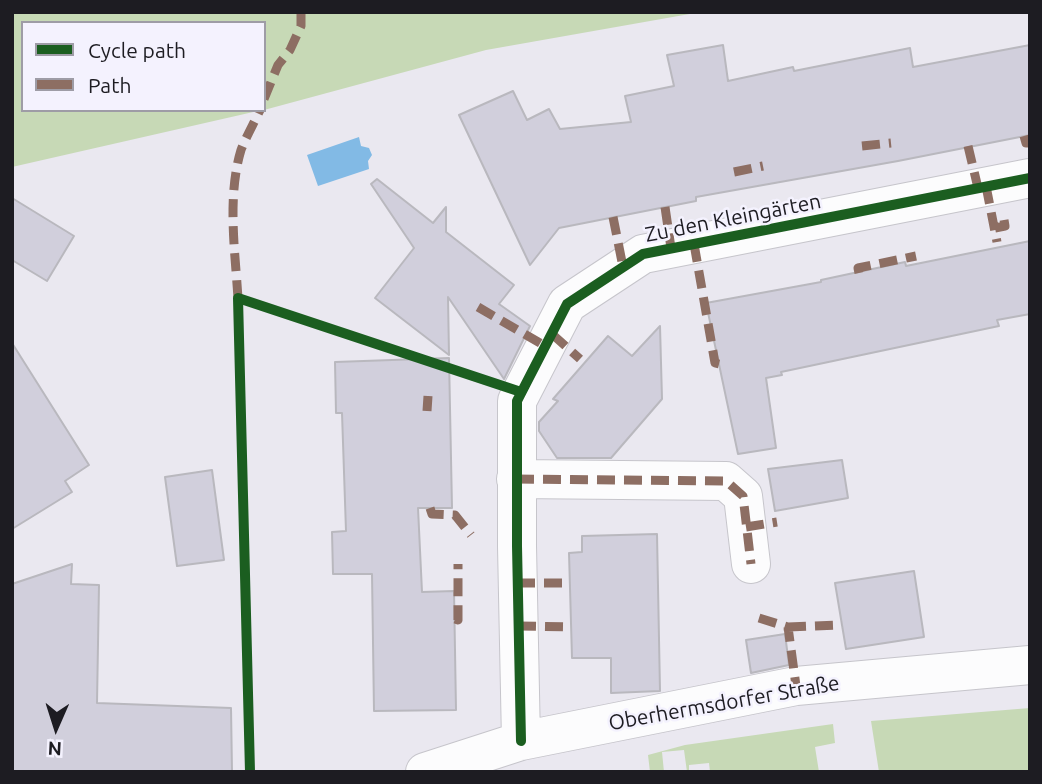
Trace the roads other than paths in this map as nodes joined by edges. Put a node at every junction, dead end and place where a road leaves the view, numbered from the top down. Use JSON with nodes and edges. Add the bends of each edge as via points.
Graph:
{"nodes":[{"id":1,"x":1030,"y":178,"type":"edge"},
{"id":2,"x":516,"y":479,"type":"junction"},
{"id":3,"x":751,"y":564,"type":"dead end"},
{"id":4,"x":1030,"y":665,"type":"edge"},
{"id":5,"x":521,"y":741,"type":"junction"},
{"id":6,"x":425,"y":772,"type":"edge"}],
"edges":[{"from":1,"to":2,"type":"street","name":"Zu den Kleingärten","via":[[643,254],[567,304],[517,401]]},
{"from":2,"to":3,"type":"street","via":[[726,481],[743,496]]},
{"from":2,"to":5,"type":"street","name":"Zu den Kleingärten"},
{"from":4,"to":5,"type":"street","name":"Oberhermsdorfer Straße","via":[[796,686]]},
{"from":5,"to":6,"type":"street","name":"Oberhermsdorfer Straße"}]}
